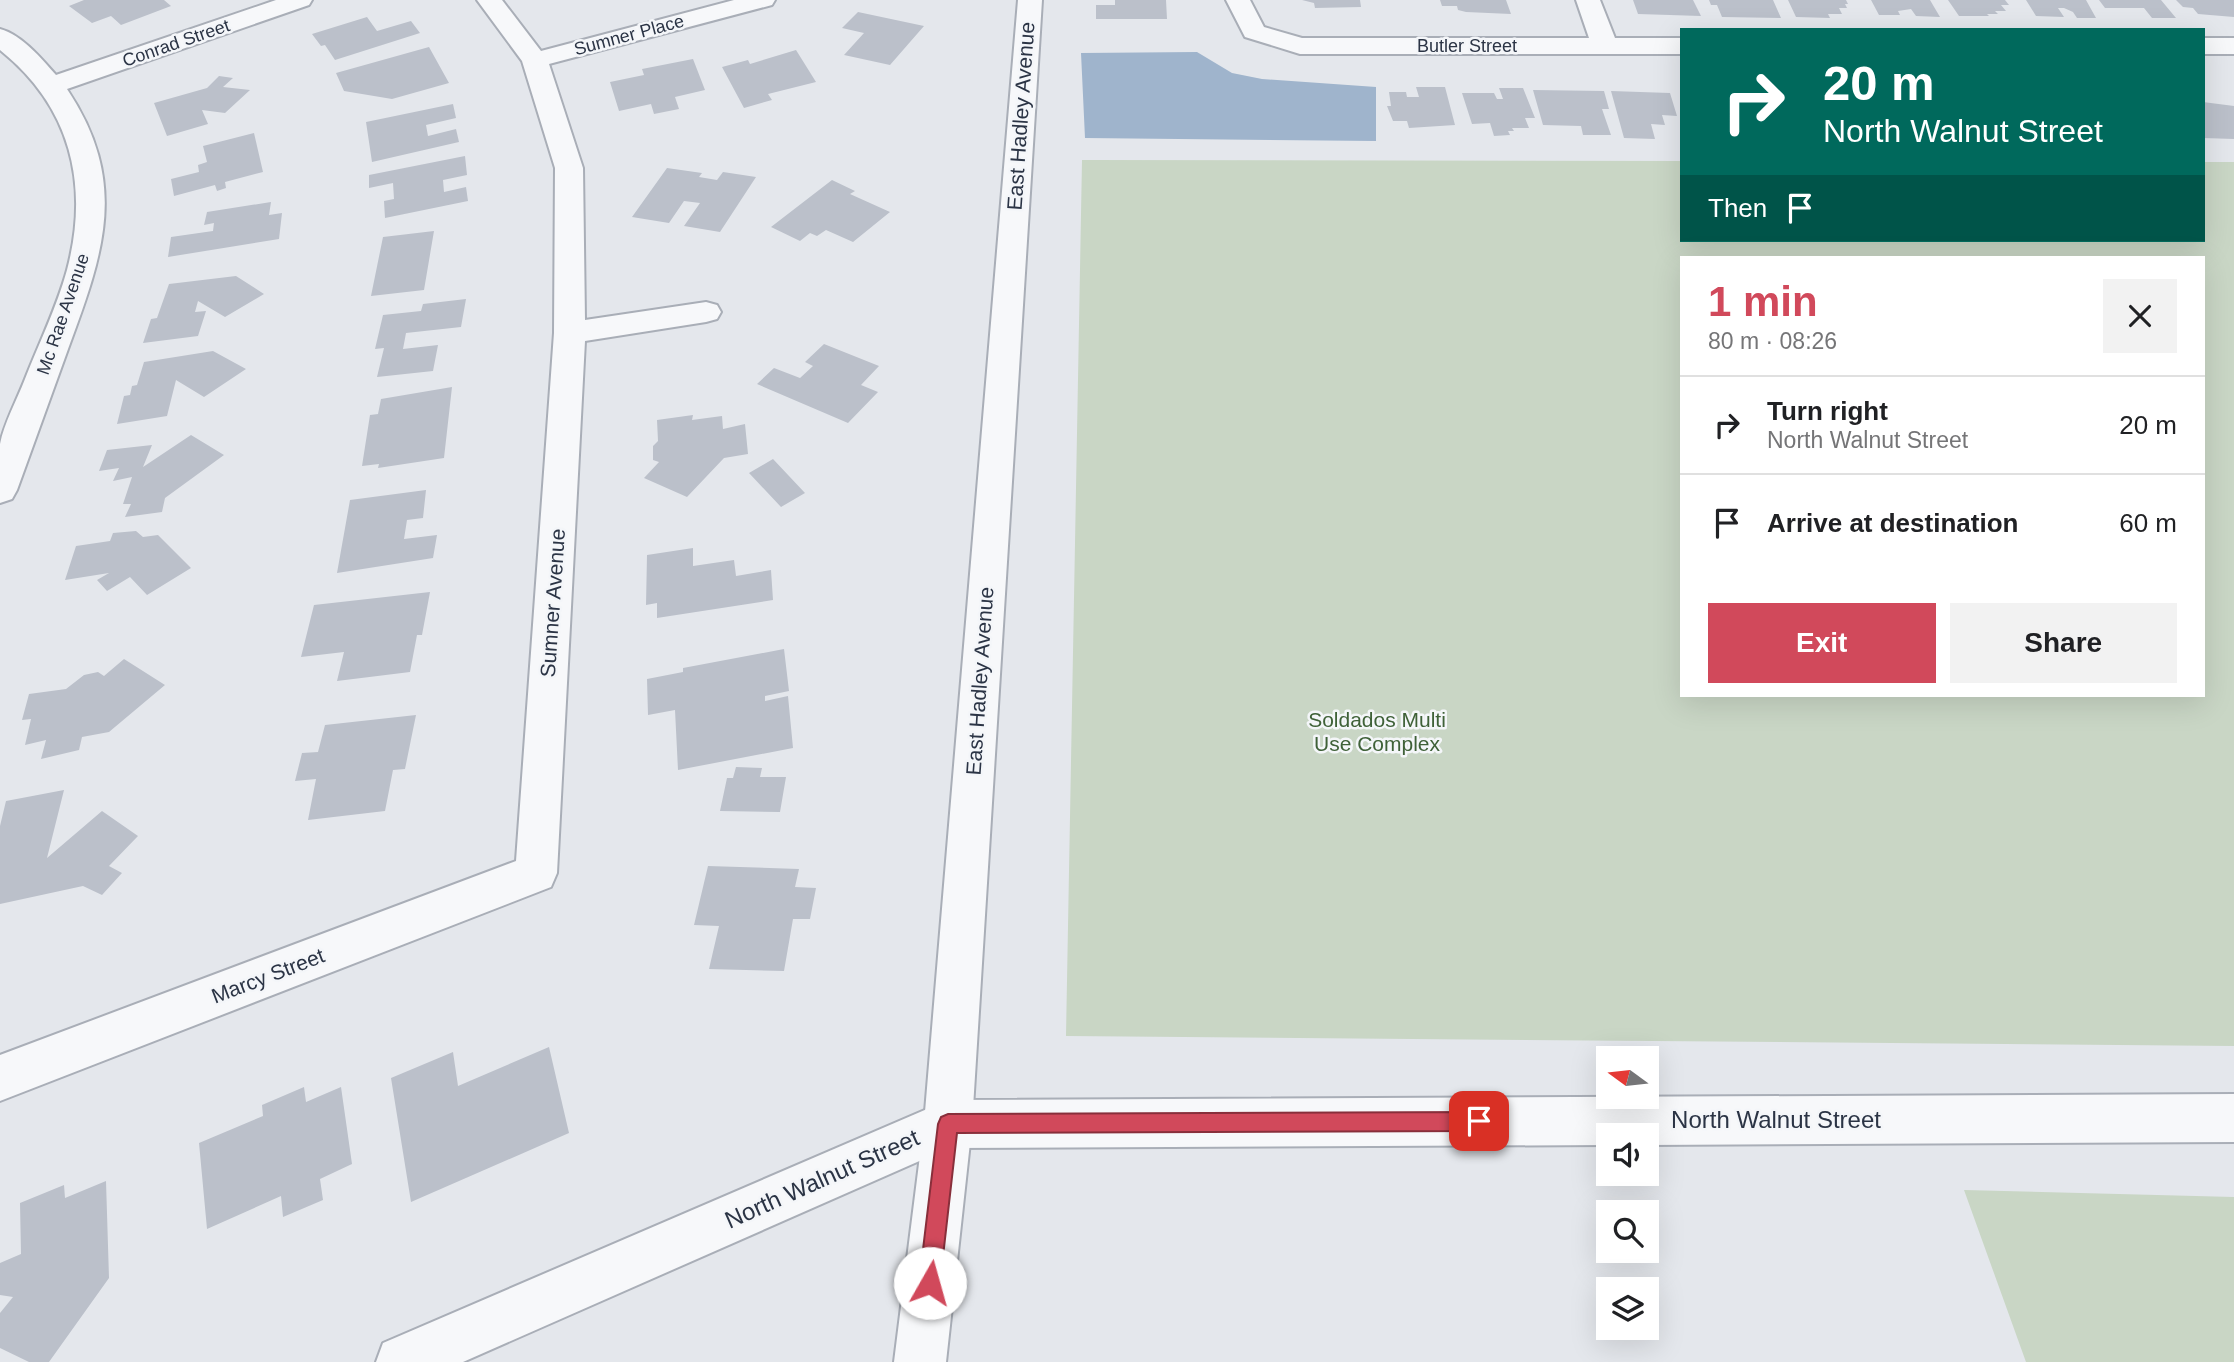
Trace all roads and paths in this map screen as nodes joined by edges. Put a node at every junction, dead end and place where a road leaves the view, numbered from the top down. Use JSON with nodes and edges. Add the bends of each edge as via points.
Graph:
{"nodes":[{"id":1,"x":300,"y":0,"type":"edge"},
{"id":2,"x":489,"y":0,"type":"edge"},
{"id":3,"x":763,"y":0,"type":"edge"},
{"id":4,"x":1030,"y":0,"type":"edge"},
{"id":5,"x":1238,"y":0,"type":"edge"},
{"id":6,"x":1588,"y":0,"type":"edge"},
{"id":7,"x":0,"y":37,"type":"edge"},
{"id":8,"x":2205,"y":46,"type":"edge"},
{"id":9,"x":2234,"y":46,"type":"edge"},
{"id":10,"x":1605,"y":47,"type":"junction"},
{"id":11,"x":1680,"y":47,"type":"edge"},
{"id":12,"x":535,"y":60,"type":"junction"},
{"id":13,"x":52,"y":85,"type":"junction"},
{"id":14,"x":706,"y":312,"type":"dead end"},
{"id":15,"x":570,"y":333,"type":"junction"},
{"id":16,"x":0,"y":489,"type":"edge"},
{"id":17,"x":536,"y":873,"type":"joint"},
{"id":18,"x":0,"y":1078,"type":"edge"},
{"id":19,"x":2234,"y":1118,"type":"edge"},
{"id":20,"x":948,"y":1124,"type":"junction"},
{"id":21,"x":402,"y":1362,"type":"edge"},
{"id":22,"x":920,"y":1362,"type":"edge"}],
"edges":[{"from":1,"to":13,"type":"street","name":"Conrad Street"},
{"from":2,"to":12,"type":"street","name":"Sumner Avenue"},
{"from":3,"to":12,"type":"street","name":"Sumner Place"},
{"from":4,"to":20,"type":"street","name":"East Hadley Avenue"},
{"from":5,"to":10,"type":"street","name":"Butler Street","via":[[1254,32],[1300,46]]},
{"from":6,"to":10,"type":"street"},
{"from":7,"to":13,"type":"street","name":"Mc Rae Avenue"},
{"from":8,"to":9,"type":"street"},
{"from":10,"to":11,"type":"street","name":"Butler Street"},
{"from":12,"to":15,"type":"street","name":"Sumner Avenue","via":[[569,168]]},
{"from":13,"to":16,"type":"street","name":"Mc Rae Avenue","via":[[78,130],[88,163],[90,230],[81,271]]},
{"from":14,"to":15,"type":"street"},
{"from":15,"to":17,"type":"street","name":"Sumner Avenue"},
{"from":17,"to":18,"type":"street","name":"Marcy Street"},
{"from":19,"to":20,"type":"street","name":"North Walnut Street"},
{"from":20,"to":21,"type":"street","name":"North Walnut Street"},
{"from":20,"to":22,"type":"street","name":"East Hadley Avenue"}]}
